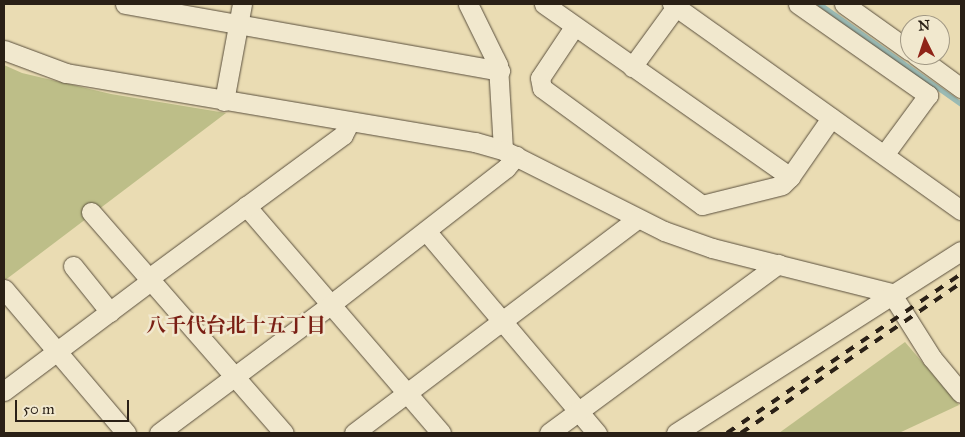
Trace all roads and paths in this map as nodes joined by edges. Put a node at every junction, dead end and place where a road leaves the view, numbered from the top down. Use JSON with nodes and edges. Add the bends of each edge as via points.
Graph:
{"nodes":[{"id":1,"x":125,"y":4,"type":"edge"},
{"id":2,"x":242,"y":4,"type":"edge"},
{"id":3,"x":468,"y":4,"type":"edge"},
{"id":4,"x":544,"y":4,"type":"edge"},
{"id":5,"x":798,"y":4,"type":"edge"},
{"id":6,"x":844,"y":4,"type":"edge"},
{"id":7,"x":675,"y":5,"type":"edge"},
{"id":8,"x":238,"y":24,"type":"junction"},
{"id":9,"x":574,"y":27,"type":"junction"},
{"id":10,"x":900,"y":44,"type":"edge"},
{"id":11,"x":4,"y":50,"type":"edge"},
{"id":12,"x":930,"y":65,"type":"edge"},
{"id":13,"x":632,"y":67,"type":"junction"},
{"id":14,"x":500,"y":72,"type":"junction"},
{"id":15,"x":961,"y":88,"type":"edge"},
{"id":16,"x":224,"y":101,"type":"junction"},
{"id":17,"x":832,"y":118,"type":"junction"},
{"id":18,"x":349,"y":123,"type":"junction"},
{"id":19,"x":510,"y":153,"type":"junction"},
{"id":20,"x":884,"y":155,"type":"junction"},
{"id":21,"x":790,"y":177,"type":"junction"},
{"id":22,"x":246,"y":206,"type":"junction"},
{"id":23,"x":961,"y":210,"type":"edge"},
{"id":24,"x":91,"y":212,"type":"dead end"},
{"id":25,"x":637,"y":219,"type":"junction"},
{"id":26,"x":426,"y":230,"type":"junction"},
{"id":27,"x":961,"y":251,"type":"edge"},
{"id":28,"x":778,"y":264,"type":"junction"},
{"id":29,"x":72,"y":266,"type":"dead end"},
{"id":30,"x":151,"y":279,"type":"junction"},
{"id":31,"x":4,"y":289,"type":"edge"},
{"id":32,"x":891,"y":293,"type":"junction"},
{"id":33,"x":330,"y":305,"type":"junction"},
{"id":34,"x":110,"y":312,"type":"junction"},
{"id":35,"x":501,"y":323,"type":"junction"},
{"id":36,"x":57,"y":352,"type":"junction"},
{"id":37,"x":234,"y":376,"type":"junction"},
{"id":38,"x":4,"y":389,"type":"edge"},
{"id":39,"x":961,"y":393,"type":"edge"},
{"id":40,"x":407,"y":394,"type":"junction"},
{"id":41,"x":578,"y":412,"type":"junction"},
{"id":42,"x":126,"y":433,"type":"edge"},
{"id":43,"x":159,"y":433,"type":"edge"},
{"id":44,"x":284,"y":433,"type":"edge"},
{"id":45,"x":354,"y":433,"type":"edge"},
{"id":46,"x":441,"y":433,"type":"edge"},
{"id":47,"x":549,"y":433,"type":"edge"},
{"id":48,"x":597,"y":433,"type":"edge"},
{"id":49,"x":676,"y":433,"type":"edge"}],
"edges":[{"from":1,"to":8,"type":"street"},
{"from":2,"to":8,"type":"street"},
{"from":3,"to":14,"type":"street"},
{"from":4,"to":9,"type":"street"},
{"from":5,"to":20,"type":"street","via":[[928,94]]},
{"from":6,"to":10,"type":"street"},
{"from":7,"to":13,"type":"street"},
{"from":7,"to":17,"type":"street"},
{"from":8,"to":14,"type":"street"},
{"from":8,"to":16,"type":"street"},
{"from":9,"to":13,"type":"street"},
{"from":9,"to":21,"type":"street","via":[[540,78],[542,88],[702,205],[782,185]]},
{"from":11,"to":16,"type":"street","via":[[66,73]]},
{"from":12,"to":15,"type":"street"},
{"from":13,"to":21,"type":"street"},
{"from":14,"to":19,"type":"street"},
{"from":16,"to":18,"type":"street"},
{"from":17,"to":20,"type":"street"},
{"from":17,"to":21,"type":"street"},
{"from":18,"to":19,"type":"street","via":[[475,142]]},
{"from":18,"to":22,"type":"street","via":[[343,135]]},
{"from":19,"to":25,"type":"street"},
{"from":19,"to":26,"type":"street","via":[[506,168]]},
{"from":20,"to":23,"type":"street"},
{"from":22,"to":30,"type":"street"},
{"from":22,"to":33,"type":"street"},
{"from":24,"to":30,"type":"street"},
{"from":25,"to":28,"type":"street","via":[[712,248]]},
{"from":25,"to":35,"type":"street"},
{"from":26,"to":33,"type":"street"},
{"from":26,"to":35,"type":"street"},
{"from":27,"to":32,"type":"street"},
{"from":28,"to":32,"type":"street"},
{"from":28,"to":41,"type":"street"},
{"from":29,"to":34,"type":"street"},
{"from":30,"to":34,"type":"street"},
{"from":30,"to":37,"type":"street"},
{"from":31,"to":36,"type":"street"},
{"from":32,"to":39,"type":"street","via":[[932,358]]},
{"from":32,"to":49,"type":"street","via":[[866,313]]},
{"from":33,"to":37,"type":"street"},
{"from":33,"to":40,"type":"street"},
{"from":34,"to":36,"type":"street"},
{"from":35,"to":40,"type":"street"},
{"from":35,"to":41,"type":"street"},
{"from":36,"to":38,"type":"street"},
{"from":36,"to":42,"type":"street"},
{"from":37,"to":43,"type":"street"},
{"from":37,"to":44,"type":"street"},
{"from":40,"to":45,"type":"street"},
{"from":40,"to":46,"type":"street"},
{"from":41,"to":47,"type":"street"},
{"from":41,"to":48,"type":"street"}]}
